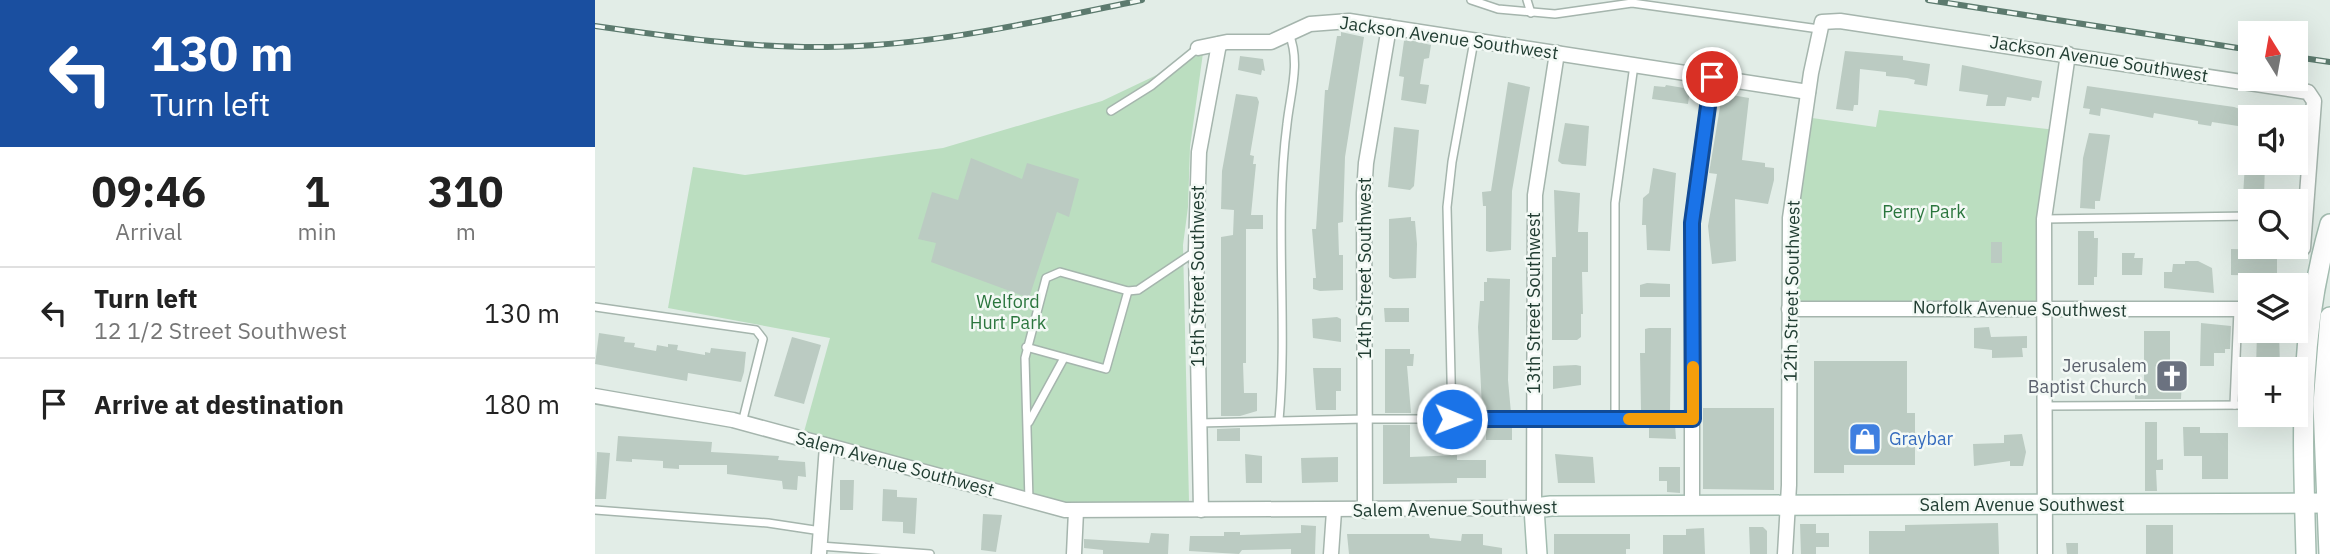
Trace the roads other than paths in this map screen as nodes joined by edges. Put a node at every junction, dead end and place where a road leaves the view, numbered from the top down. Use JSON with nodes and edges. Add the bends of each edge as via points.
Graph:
{"nodes":[{"id":1,"x":1471,"y":0,"type":"edge"},
{"id":2,"x":1527,"y":0,"type":"edge"},
{"id":3,"x":1531,"y":13,"type":"junction"},
{"id":4,"x":1389,"y":27,"type":"junction"},
{"id":5,"x":1819,"y":29,"type":"junction"},
{"id":6,"x":1289,"y":34,"type":"junction"},
{"id":7,"x":1474,"y":40,"type":"junction"},
{"id":8,"x":1219,"y":44,"type":"junction"},
{"id":9,"x":1198,"y":48,"type":"joint"},
{"id":10,"x":1557,"y":53,"type":"junction"},
{"id":11,"x":2068,"y":54,"type":"junction"},
{"id":12,"x":1634,"y":65,"type":"junction"},
{"id":13,"x":1712,"y":77,"type":"junction"},
{"id":14,"x":1808,"y":92,"type":"junction"},
{"id":15,"x":1111,"y":111,"type":"dead end"},
{"id":16,"x":2303,"y":189,"type":"edge"},
{"id":17,"x":2238,"y":216,"type":"edge"},
{"id":18,"x":2044,"y":219,"type":"junction"},
{"id":19,"x":2330,"y":224,"type":"edge"},
{"id":20,"x":1196,"y":250,"type":"junction"},
{"id":21,"x":1128,"y":291,"type":"junction"},
{"id":22,"x":2308,"y":295,"type":"edge"},
{"id":23,"x":595,"y":307,"type":"edge"},
{"id":24,"x":1789,"y":309,"type":"junction"},
{"id":25,"x":2044,"y":309,"type":"junction"},
{"id":26,"x":2238,"y":309,"type":"edge"},
{"id":27,"x":2330,"y":317,"type":"edge"},
{"id":28,"x":2240,"y":343,"type":"edge"},
{"id":29,"x":1026,"y":347,"type":"junction"},
{"id":30,"x":1064,"y":358,"type":"junction"},
{"id":31,"x":595,"y":396,"type":"edge"},
{"id":32,"x":2234,"y":405,"type":"junction"},
{"id":33,"x":2238,"y":405,"type":"edge"},
{"id":34,"x":2327,"y":405,"type":"edge"},
{"id":35,"x":2045,"y":406,"type":"junction"},
{"id":36,"x":1364,"y":419,"type":"junction"},
{"id":37,"x":1452,"y":419,"type":"junction"},
{"id":38,"x":1615,"y":419,"type":"junction"},
{"id":39,"x":1693,"y":419,"type":"junction"},
{"id":40,"x":1534,"y":420,"type":"junction"},
{"id":41,"x":1279,"y":421,"type":"junction"},
{"id":42,"x":742,"y":423,"type":"junction"},
{"id":43,"x":1198,"y":423,"type":"junction"},
{"id":44,"x":1028,"y":425,"type":"junction"},
{"id":45,"x":2300,"y":427,"type":"edge"},
{"id":46,"x":827,"y":446,"type":"junction"},
{"id":47,"x":1029,"y":501,"type":"junction"},
{"id":48,"x":2305,"y":503,"type":"junction"},
{"id":49,"x":2329,"y":503,"type":"edge"},
{"id":50,"x":1787,"y":505,"type":"junction"},
{"id":51,"x":2044,"y":505,"type":"junction"},
{"id":52,"x":1692,"y":506,"type":"junction"},
{"id":53,"x":1534,"y":508,"type":"junction"},
{"id":54,"x":595,"y":510,"type":"edge"},
{"id":55,"x":1201,"y":510,"type":"junction"},
{"id":56,"x":1333,"y":511,"type":"junction"},
{"id":57,"x":1365,"y":511,"type":"junction"},
{"id":58,"x":1076,"y":512,"type":"junction"},
{"id":59,"x":820,"y":544,"type":"edge"},
{"id":60,"x":930,"y":554,"type":"edge"},
{"id":61,"x":1074,"y":554,"type":"edge"},
{"id":62,"x":1331,"y":554,"type":"edge"},
{"id":63,"x":1537,"y":554,"type":"edge"},
{"id":64,"x":1785,"y":554,"type":"edge"},
{"id":65,"x":2045,"y":554,"type":"edge"},
{"id":66,"x":2306,"y":554,"type":"edge"},
{"id":67,"x":2329,"y":554,"type":"edge"}],
"edges":[{"from":1,"to":3,"type":"lane"},
{"from":2,"to":3,"type":"lane"},
{"from":3,"to":5,"type":"lane","via":[[1578,12],[1632,3]]},
{"from":4,"to":6,"type":"street","name":"Jackson Avenue Southwest","via":[[1330,21]]},
{"from":4,"to":7,"type":"street","name":"Jackson Avenue Southwest"},
{"from":4,"to":36,"type":"street","name":"14th Street Southwest","via":[[1364,193]]},
{"from":5,"to":11,"type":"street","name":"Jackson Avenue Southwest","via":[[1826,20],[1840,21]]},
{"from":5,"to":14,"type":"street","name":"12th Street Southwest"},
{"from":6,"to":8,"type":"street","name":"Jackson Avenue Southwest","via":[[1271,42]]},
{"from":6,"to":41,"type":"lane","via":[[1296,58],[1282,165]]},
{"from":7,"to":10,"type":"street","name":"Jackson Avenue Southwest"},
{"from":7,"to":37,"type":"lane","via":[[1447,206]]},
{"from":8,"to":9,"type":"street","name":"Jackson Avenue Southwest"},
{"from":8,"to":20,"type":"street","name":"15th Street Southwest","via":[[1199,152]]},
{"from":9,"to":15,"type":"lane","name":"Jackson Avenue Southwest"},
{"from":10,"to":12,"type":"street","name":"Jackson Avenue Southwest"},
{"from":10,"to":40,"type":"street","name":"13th Street Southwest","via":[[1535,195]]},
{"from":11,"to":16,"type":"street","name":"Jackson Avenue Southwest","via":[[2312,95]]},
{"from":11,"to":18,"type":"street"},
{"from":12,"to":13,"type":"street","name":"Jackson Avenue Southwest"},
{"from":12,"to":38,"type":"lane","via":[[1615,203]]},
{"from":13,"to":14,"type":"street","name":"Jackson Avenue Southwest"},
{"from":13,"to":39,"type":"street","via":[[1692,223]]},
{"from":14,"to":24,"type":"street","name":"12th Street Southwest","via":[[1790,218]]},
{"from":17,"to":18,"type":"lane"},
{"from":18,"to":25,"type":"street"},
{"from":19,"to":22,"type":"street"},
{"from":20,"to":21,"type":"lane","via":[[1147,286]]},
{"from":20,"to":43,"type":"street","name":"15th Street Southwest"},
{"from":21,"to":29,"type":"lane","via":[[1060,272],[1049,274]]},
{"from":21,"to":30,"type":"lane","via":[[1106,369]]},
{"from":23,"to":42,"type":"lane","via":[[755,330],[762,339],[762,351]]},
{"from":24,"to":25,"type":"street","name":"Norfolk Avenue Southwest"},
{"from":24,"to":50,"type":"street","name":"12th Street Southwest"},
{"from":25,"to":26,"type":"street","name":"Norfolk Avenue Southwest"},
{"from":25,"to":35,"type":"street"},
{"from":27,"to":34,"type":"street"},
{"from":28,"to":32,"type":"lane"},
{"from":29,"to":30,"type":"lane"},
{"from":29,"to":44,"type":"lane"},
{"from":30,"to":44,"type":"lane"},
{"from":31,"to":42,"type":"street","name":"Salem Avenue Southwest"},
{"from":32,"to":33,"type":"lane"},
{"from":32,"to":35,"type":"lane"},
{"from":34,"to":49,"type":"street"},
{"from":35,"to":51,"type":"street"},
{"from":36,"to":37,"type":"lane"},
{"from":36,"to":41,"type":"lane"},
{"from":36,"to":57,"type":"street","name":"14th Street Southwest"},
{"from":37,"to":40,"type":"lane"},
{"from":38,"to":39,"type":"lane"},
{"from":38,"to":40,"type":"lane"},
{"from":39,"to":52,"type":"street"},
{"from":40,"to":53,"type":"street","name":"13th Street Southwest"},
{"from":41,"to":43,"type":"lane"},
{"from":42,"to":46,"type":"street","name":"Salem Avenue Southwest"},
{"from":43,"to":55,"type":"street","name":"15th Street Southwest"},
{"from":44,"to":47,"type":"lane"},
{"from":45,"to":48,"type":"street"},
{"from":46,"to":47,"type":"street","name":"Salem Avenue Southwest"},
{"from":46,"to":59,"type":"street"},
{"from":47,"to":58,"type":"street","name":"Salem Avenue Southwest"},
{"from":48,"to":49,"type":"street","name":"Salem Avenue Southwest"},
{"from":48,"to":51,"type":"street","name":"Salem Avenue Southwest"},
{"from":48,"to":66,"type":"street"},
{"from":49,"to":67,"type":"street"},
{"from":50,"to":51,"type":"street","name":"Salem Avenue Southwest"},
{"from":50,"to":52,"type":"street","name":"Salem Avenue Southwest"},
{"from":50,"to":64,"type":"street","name":"12th Street Southwest"},
{"from":51,"to":65,"type":"street"},
{"from":52,"to":53,"type":"street","name":"Salem Avenue Southwest"},
{"from":53,"to":57,"type":"street","name":"Salem Avenue Southwest"},
{"from":53,"to":63,"type":"street","name":"13th Street Southwest"},
{"from":54,"to":59,"type":"lane","via":[[768,523]]},
{"from":55,"to":56,"type":"street","name":"Salem Avenue Southwest"},
{"from":55,"to":58,"type":"street","name":"Salem Avenue Southwest"},
{"from":56,"to":57,"type":"street","name":"Salem Avenue Southwest"},
{"from":56,"to":62,"type":"street"},
{"from":58,"to":61,"type":"street"},
{"from":59,"to":60,"type":"lane"}]}
